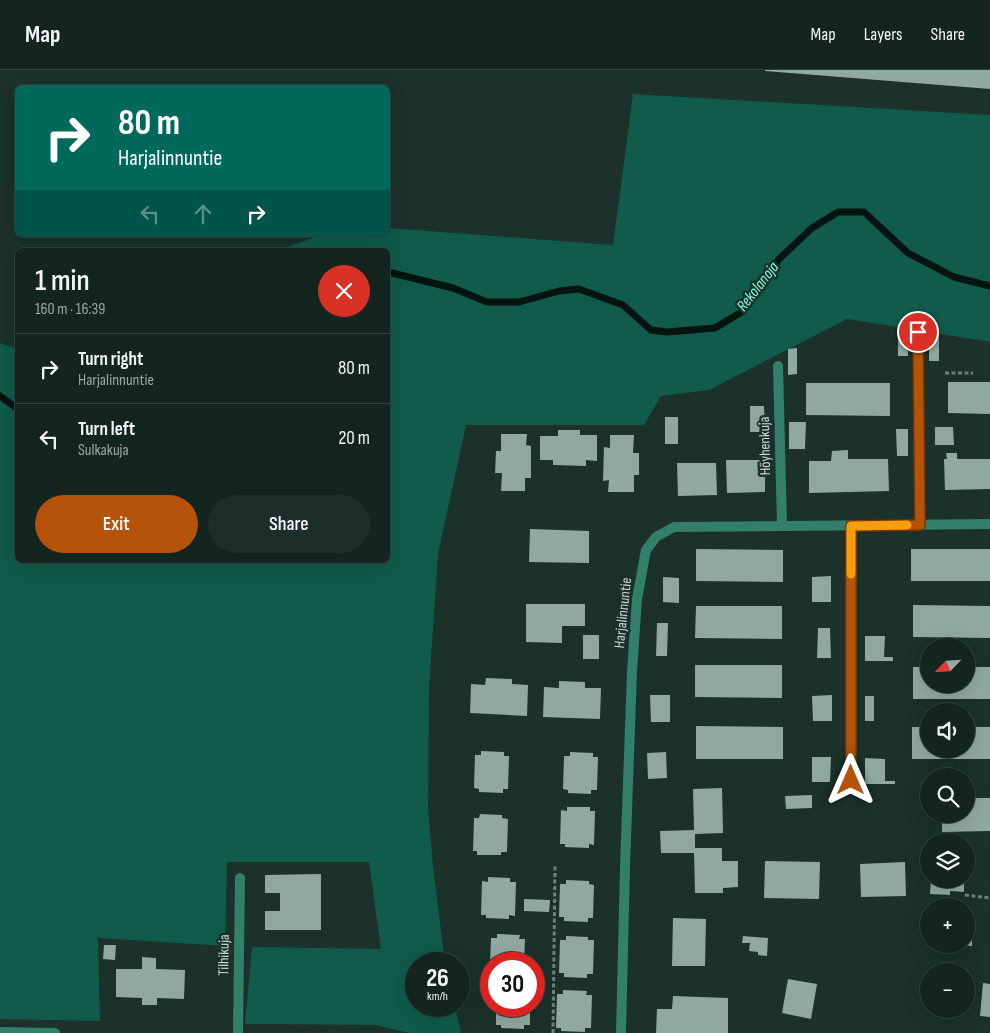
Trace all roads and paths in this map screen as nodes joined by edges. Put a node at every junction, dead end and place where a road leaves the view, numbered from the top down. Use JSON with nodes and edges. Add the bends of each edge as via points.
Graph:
{"nodes":[{"id":1,"x":918,"y":332,"type":"dead end"},
{"id":2,"x":778,"y":366,"type":"dead end"},
{"id":3,"x":945,"y":373,"type":"dead end"},
{"id":4,"x":973,"y":373,"type":"dead end"},
{"id":5,"x":990,"y":524,"type":"edge"},
{"id":6,"x":920,"y":525,"type":"junction"},
{"id":7,"x":782,"y":526,"type":"junction"},
{"id":8,"x":851,"y":526,"type":"junction"},
{"id":9,"x":851,"y":780,"type":"dead end"},
{"id":10,"x":555,"y":866,"type":"dead end"},
{"id":11,"x":240,"y":878,"type":"dead end"},
{"id":12,"x":965,"y":895,"type":"dead end"},
{"id":13,"x":990,"y":898,"type":"edge"},
{"id":14,"x":0,"y":1032,"type":"edge"},
{"id":15,"x":55,"y":1033,"type":"edge"},
{"id":16,"x":238,"y":1033,"type":"edge"},
{"id":17,"x":553,"y":1033,"type":"edge"},
{"id":18,"x":621,"y":1033,"type":"edge"}],
"edges":[{"from":1,"to":6,"type":"street"},
{"from":2,"to":7,"type":"street","name":"Höyhenkuja"},
{"from":3,"to":4,"type":"path"},
{"from":5,"to":6,"type":"street","name":"Harjalinnuntie"},
{"from":6,"to":8,"type":"street","name":"Harjalinnuntie"},
{"from":7,"to":8,"type":"street","name":"Harjalinnuntie"},
{"from":7,"to":18,"type":"street","name":"Harjalinnuntie","via":[[674,527],[656,537],[646,550],[637,599],[633,663]]},
{"from":8,"to":9,"type":"street"},
{"from":10,"to":17,"type":"path"},
{"from":11,"to":16,"type":"street","name":"Tilhikuja"},
{"from":12,"to":13,"type":"path"},
{"from":14,"to":15,"type":"street"}]}
